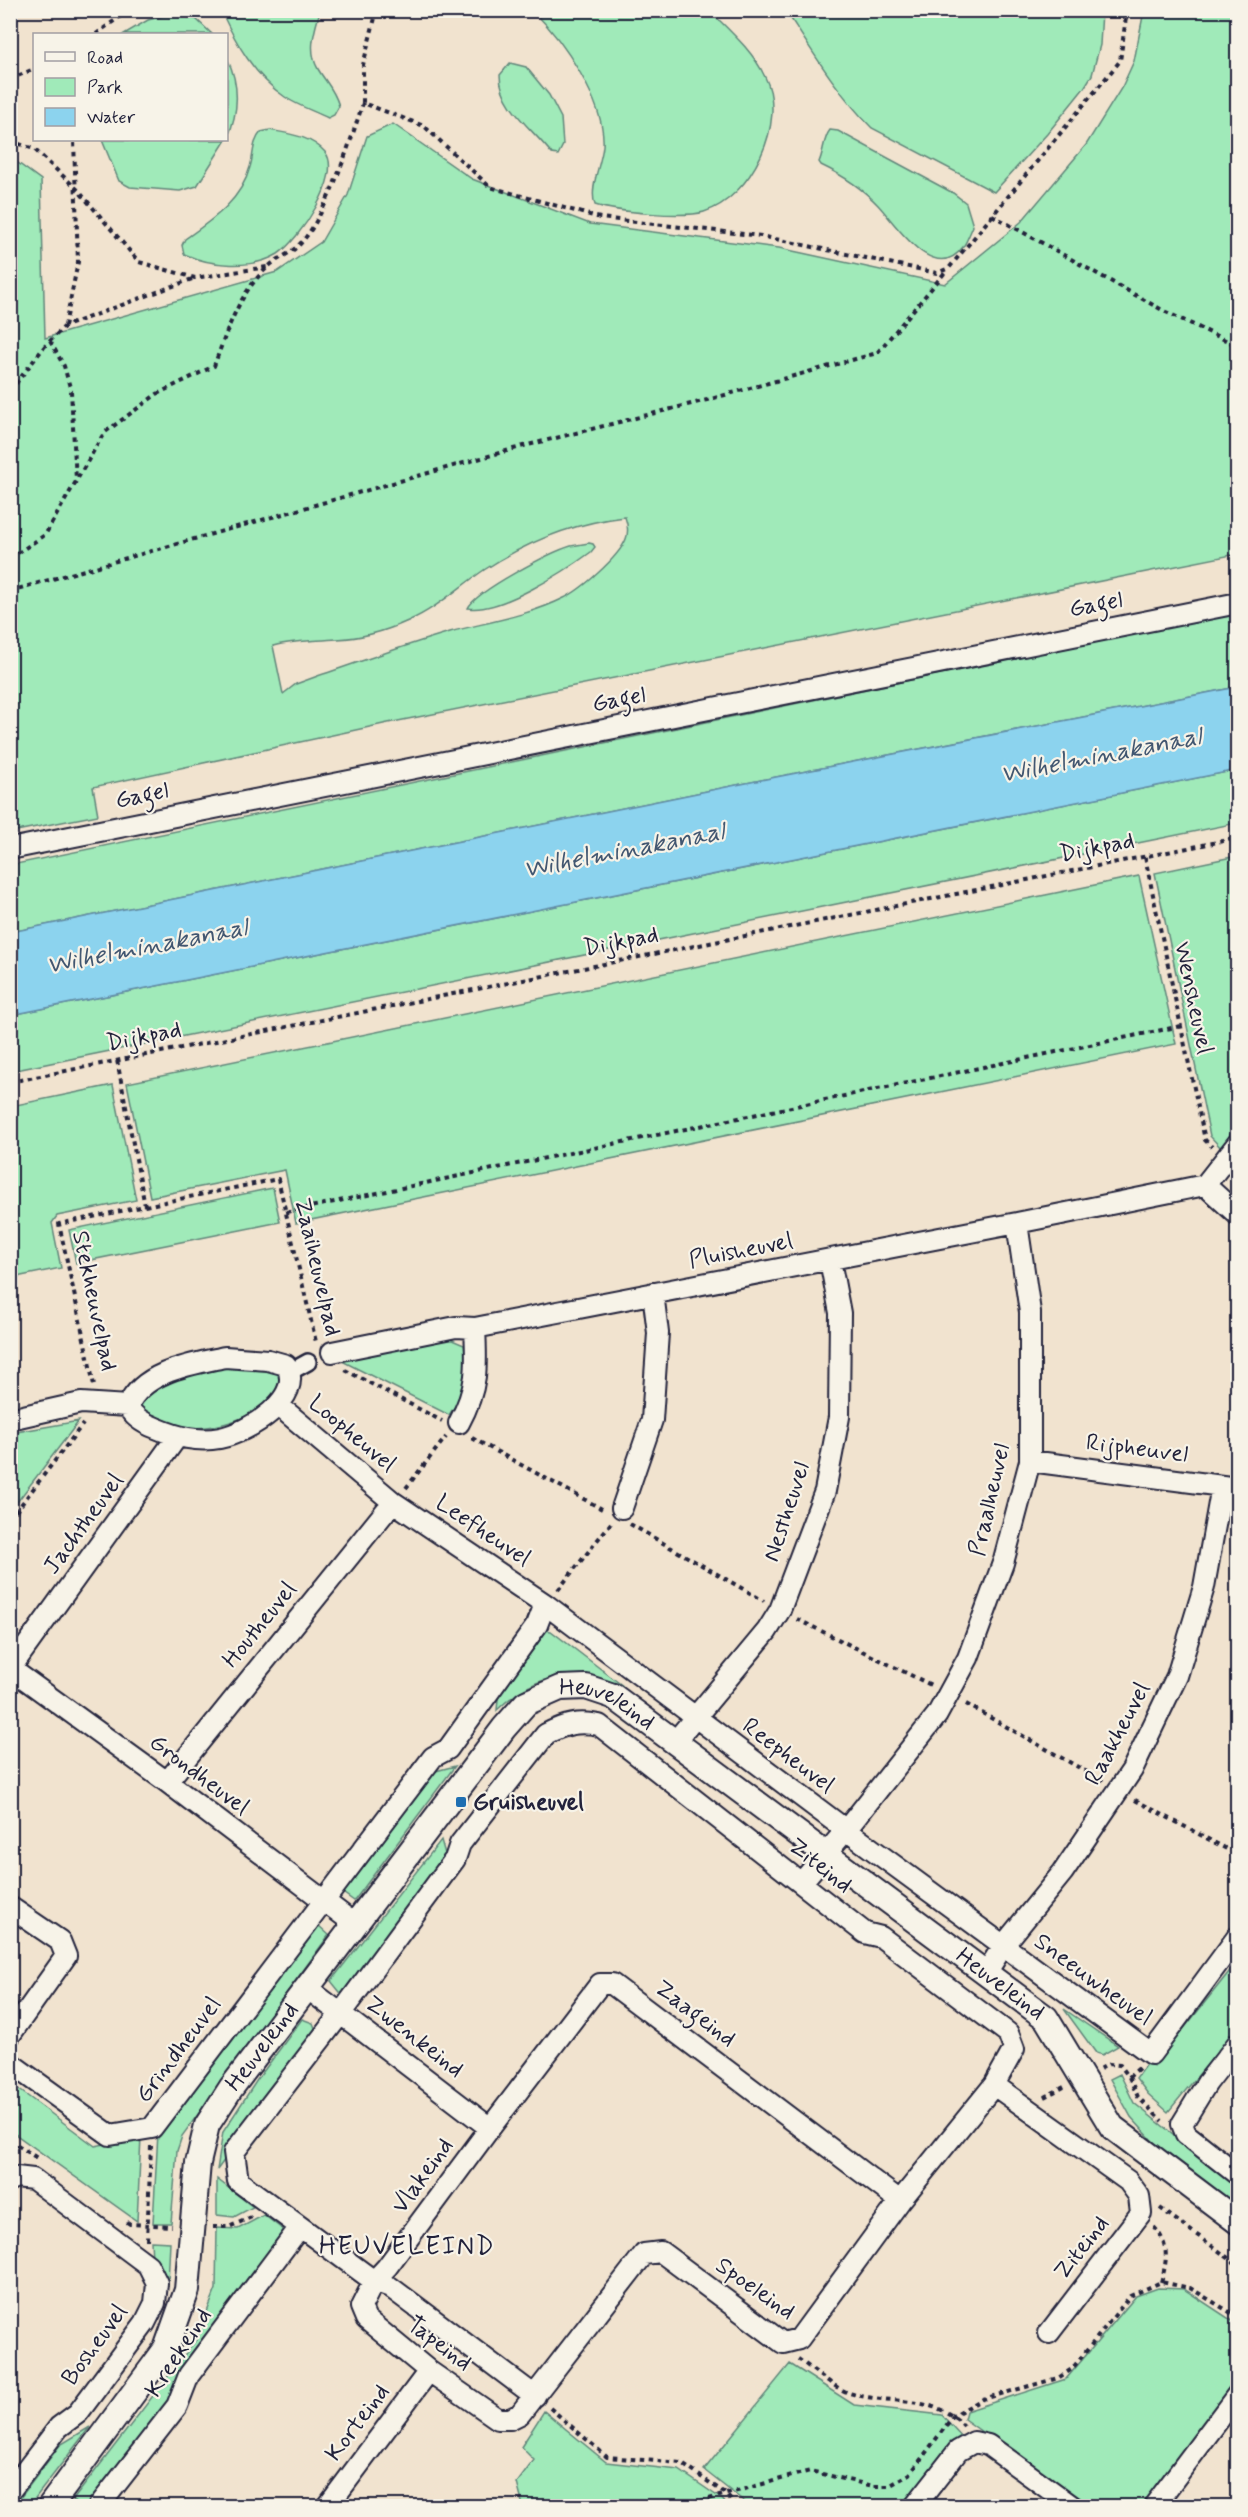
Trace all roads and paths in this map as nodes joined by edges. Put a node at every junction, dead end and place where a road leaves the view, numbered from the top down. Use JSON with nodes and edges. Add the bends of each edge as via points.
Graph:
{"nodes":[{"id":1,"x":129,"y":10,"type":"edge"},
{"id":2,"x":377,"y":10,"type":"edge"},
{"id":3,"x":1127,"y":10,"type":"edge"},
{"id":4,"x":99,"y":33,"type":"edge"},
{"id":5,"x":33,"y":69,"type":"edge"},
{"id":6,"x":10,"y":79,"type":"edge"},
{"id":7,"x":363,"y":103,"type":"junction"},
{"id":8,"x":10,"y":141,"type":"edge"},
{"id":9,"x":74,"y":141,"type":"edge"},
{"id":10,"x":77,"y":189,"type":"junction"},
{"id":11,"x":992,"y":215,"type":"junction"},
{"id":12,"x":268,"y":267,"type":"junction"},
{"id":13,"x":949,"y":268,"type":"junction"},
{"id":14,"x":195,"y":278,"type":"junction"},
{"id":15,"x":65,"y":326,"type":"junction"},
{"id":16,"x":50,"y":341,"type":"junction"},
{"id":17,"x":1238,"y":346,"type":"edge"},
{"id":18,"x":10,"y":401,"type":"edge"},
{"id":19,"x":76,"y":481,"type":"junction"},
{"id":20,"x":10,"y":558,"type":"edge"},
{"id":21,"x":10,"y":591,"type":"edge"},
{"id":22,"x":1238,"y":603,"type":"edge"},
{"id":23,"x":1238,"y":838,"type":"edge"},
{"id":24,"x":10,"y":849,"type":"edge"},
{"id":25,"x":1145,"y":857,"type":"junction"},
{"id":26,"x":1181,"y":1026,"type":"junction"},
{"id":27,"x":117,"y":1060,"type":"junction"},
{"id":28,"x":10,"y":1082,"type":"edge"},
{"id":29,"x":1232,"y":1151,"type":"edge"},
{"id":30,"x":1205,"y":1185,"type":"junction"},
{"id":31,"x":145,"y":1206,"type":"junction"},
{"id":32,"x":285,"y":1212,"type":"junction"},
{"id":33,"x":1238,"y":1215,"type":"edge"},
{"id":34,"x":1017,"y":1223,"type":"junction"},
{"id":35,"x":830,"y":1260,"type":"junction"},
{"id":36,"x":653,"y":1293,"type":"junction"},
{"id":37,"x":475,"y":1328,"type":"junction"},
{"id":38,"x":324,"y":1349,"type":"joint"},
{"id":39,"x":308,"y":1362,"type":"dead end"},
{"id":40,"x":290,"y":1372,"type":"junction"},
{"id":41,"x":98,"y":1405,"type":"junction"},
{"id":42,"x":278,"y":1405,"type":"junction"},
{"id":43,"x":128,"y":1406,"type":"junction"},
{"id":44,"x":10,"y":1419,"type":"edge"},
{"id":45,"x":459,"y":1424,"type":"joint"},
{"id":46,"x":177,"y":1437,"type":"junction"},
{"id":47,"x":1030,"y":1461,"type":"junction"},
{"id":48,"x":1230,"y":1487,"type":"edge"},
{"id":49,"x":393,"y":1502,"type":"junction"},
{"id":50,"x":622,"y":1508,"type":"joint"},
{"id":51,"x":10,"y":1519,"type":"edge"},
{"id":52,"x":545,"y":1604,"type":"junction"},
{"id":53,"x":11,"y":1669,"type":"edge"},
{"id":54,"x":694,"y":1717,"type":"junction"},
{"id":55,"x":674,"y":1743,"type":"junction"},
{"id":56,"x":167,"y":1782,"type":"junction"},
{"id":57,"x":846,"y":1830,"type":"junction"},
{"id":58,"x":826,"y":1854,"type":"junction"},
{"id":59,"x":801,"y":1883,"type":"junction"},
{"id":60,"x":325,"y":1901,"type":"junction"},
{"id":61,"x":10,"y":1907,"type":"edge"},
{"id":62,"x":356,"y":1924,"type":"junction"},
{"id":63,"x":1238,"y":1936,"type":"edge"},
{"id":64,"x":1003,"y":1946,"type":"junction"},
{"id":65,"x":986,"y":1973,"type":"junction"},
{"id":66,"x":307,"y":1988,"type":"junction"},
{"id":67,"x":341,"y":2013,"type":"junction"},
{"id":68,"x":10,"y":2035,"type":"edge"},
{"id":69,"x":1238,"y":2043,"type":"edge"},
{"id":70,"x":10,"y":2063,"type":"edge"},
{"id":71,"x":1129,"y":2077,"type":"dead end"},
{"id":72,"x":994,"y":2085,"type":"junction"},
{"id":73,"x":1182,"y":2124,"type":"junction"},
{"id":74,"x":152,"y":2128,"type":"junction"},
{"id":75,"x":490,"y":2128,"type":"junction"},
{"id":76,"x":10,"y":2140,"type":"edge"},
{"id":77,"x":46,"y":2163,"type":"dead end"},
{"id":78,"x":1238,"y":2175,"type":"edge"},
{"id":79,"x":10,"y":2180,"type":"edge"},
{"id":80,"x":900,"y":2201,"type":"junction"},
{"id":81,"x":266,"y":2202,"type":"junction"},
{"id":82,"x":1140,"y":2205,"type":"junction"},
{"id":83,"x":120,"y":2217,"type":"dead end"},
{"id":84,"x":1238,"y":2223,"type":"edge"},
{"id":85,"x":147,"y":2225,"type":"junction"},
{"id":86,"x":192,"y":2227,"type":"junction"},
{"id":87,"x":300,"y":2227,"type":"junction"},
{"id":88,"x":148,"y":2265,"type":"junction"},
{"id":89,"x":1238,"y":2265,"type":"edge"},
{"id":90,"x":374,"y":2281,"type":"junction"},
{"id":91,"x":1161,"y":2282,"type":"junction"},
{"id":92,"x":1238,"y":2317,"type":"edge"},
{"id":93,"x":1049,"y":2333,"type":"dead end"},
{"id":94,"x":783,"y":2343,"type":"junction"},
{"id":95,"x":429,"y":2371,"type":"junction"},
{"id":96,"x":1238,"y":2394,"type":"edge"},
{"id":97,"x":535,"y":2396,"type":"junction"},
{"id":98,"x":520,"y":2414,"type":"joint"},
{"id":99,"x":954,"y":2415,"type":"junction"},
{"id":100,"x":974,"y":2442,"type":"junction"},
{"id":101,"x":10,"y":2491,"type":"edge"},
{"id":102,"x":726,"y":2494,"type":"junction"},
{"id":103,"x":50,"y":2506,"type":"edge"},
{"id":104,"x":99,"y":2506,"type":"edge"},
{"id":105,"x":328,"y":2506,"type":"edge"},
{"id":106,"x":683,"y":2506,"type":"edge"},
{"id":107,"x":735,"y":2506,"type":"edge"},
{"id":108,"x":915,"y":2506,"type":"edge"},
{"id":109,"x":1072,"y":2506,"type":"edge"},
{"id":110,"x":1154,"y":2506,"type":"edge"}],
"edges":[{"from":1,"to":4,"type":"path"},
{"from":2,"to":7,"type":"path","via":[[363,65]]},
{"from":3,"to":11,"type":"path","via":[[1120,61]]},
{"from":5,"to":6,"type":"path"},
{"from":7,"to":12,"type":"path","via":[[320,215],[299,245]]},
{"from":7,"to":13,"type":"path","via":[[424,126],[490,187],[600,218],[761,236],[937,273]]},
{"from":8,"to":10,"type":"path","via":[[34,149]]},
{"from":9,"to":10,"type":"path"},
{"from":10,"to":14,"type":"path","via":[[139,262]]},
{"from":10,"to":15,"type":"path","via":[[78,262]]},
{"from":11,"to":13,"type":"path"},
{"from":11,"to":17,"type":"path","via":[[1164,310]]},
{"from":12,"to":14,"type":"path"},
{"from":12,"to":19,"type":"path","via":[[235,309],[214,366],[157,394],[104,433]]},
{"from":13,"to":21,"type":"path","via":[[877,353],[524,446]]},
{"from":14,"to":15,"type":"path"},
{"from":15,"to":16,"type":"path"},
{"from":16,"to":18,"type":"path","via":[[17,382]]},
{"from":16,"to":19,"type":"path","via":[[64,366],[71,391]]},
{"from":19,"to":20,"type":"path","via":[[45,535]]},
{"from":22,"to":24,"type":"street","name":"Gagel"},
{"from":23,"to":25,"type":"path","name":"Dijkpad"},
{"from":25,"to":26,"type":"path","name":"Wensheuvel"},
{"from":25,"to":27,"type":"path","name":"Dijkpad"},
{"from":26,"to":29,"type":"path","name":"Wensheuvel","via":[[1205,1140]]},
{"from":26,"to":32,"type":"path"},
{"from":27,"to":28,"type":"path","name":"Dijkpad"},
{"from":27,"to":31,"type":"path"},
{"from":29,"to":30,"type":"street"},
{"from":30,"to":33,"type":"street"},
{"from":30,"to":34,"type":"street"},
{"from":31,"to":32,"type":"path","name":"Zaaiheuvelpad","via":[[278,1179]]},
{"from":31,"to":41,"type":"path","name":"Stekheuvelpad","via":[[59,1224]]},
{"from":32,"to":38,"type":"path","name":"Zaaiheuvelpad"},
{"from":34,"to":35,"type":"street","name":"Pluisheuvel"},
{"from":34,"to":47,"type":"street","name":"Praalheuvel","via":[[1030,1312]]},
{"from":35,"to":36,"type":"street","name":"Pluisheuvel"},
{"from":35,"to":54,"type":"street","name":"Nestheuvel","via":[[840,1313],[839,1417],[825,1491],[780,1611]]},
{"from":36,"to":37,"type":"street","name":"Pluisheuvel"},
{"from":36,"to":50,"type":"street","via":[[658,1333],[652,1420]]},
{"from":37,"to":38,"type":"street","name":"Pluisheuvel","via":[[456,1327]]},
{"from":37,"to":45,"type":"street","via":[[477,1375],[471,1401]]},
{"from":39,"to":40,"type":"street"},
{"from":40,"to":42,"type":"street","via":[[291,1383]]},
{"from":40,"to":43,"type":"street","via":[[286,1365],[268,1360],[225,1357],[188,1365],[154,1379],[132,1396]]},
{"from":41,"to":43,"type":"street"},
{"from":41,"to":44,"type":"street","via":[[81,1403]]},
{"from":41,"to":51,"type":"path","name":"Stekheuvelpad"},
{"from":42,"to":46,"type":"street","via":[[263,1419],[221,1438]]},
{"from":42,"to":49,"type":"street","name":"Loopheuvel"},
{"from":43,"to":46,"type":"street","via":[[147,1425]]},
{"from":45,"to":49,"type":"path"},
{"from":46,"to":53,"type":"street","name":"Jachtheuvel"},
{"from":47,"to":48,"type":"street","name":"Rijpheuvel"},
{"from":47,"to":57,"type":"street","name":"Praalheuvel","via":[[1003,1563],[968,1658],[937,1715]]},
{"from":48,"to":64,"type":"street","name":"Raakheuvel","via":[[1177,1676],[1132,1770],[1063,1872]]},
{"from":49,"to":52,"type":"street","name":"Leefheuvel"},
{"from":49,"to":56,"type":"street","name":"Houtheuvel"},
{"from":50,"to":52,"type":"path"},
{"from":52,"to":54,"type":"street","name":"Reepheuvel"},
{"from":52,"to":60,"type":"street","via":[[537,1625],[448,1749],[433,1757]]},
{"from":53,"to":56,"type":"street","name":"Grondheuvel"},
{"from":54,"to":55,"type":"street","name":"Nestheuvel"},
{"from":54,"to":57,"type":"street","name":"Reepheuvel"},
{"from":55,"to":58,"type":"street","name":"Heuveleind"},
{"from":55,"to":62,"type":"street","name":"Heuveleind","via":[[613,1696],[586,1687],[560,1688],[526,1703]]},
{"from":56,"to":60,"type":"street","name":"Grondheuvel"},
{"from":57,"to":58,"type":"street","name":"Praalheuvel"},
{"from":57,"to":64,"type":"street","name":"Reepheuvel"},
{"from":58,"to":59,"type":"street","name":"Praalheuvel"},
{"from":58,"to":65,"type":"street","name":"Heuveleind"},
{"from":59,"to":67,"type":"street","name":"Ziteind","via":[[599,1725],[563,1725],[546,1734],[460,1844],[456,1858]]},
{"from":59,"to":72,"type":"street","name":"Ziteind","via":[[865,1933],[881,1937],[1008,2033],[1014,2049]]},
{"from":60,"to":62,"type":"street","name":"Grondheuvel"},
{"from":60,"to":74,"type":"street","name":"Grindheuvel"},
{"from":61,"to":68,"type":"street","via":[[60,1941],[66,1956]]},
{"from":62,"to":66,"type":"street","name":"Heuveleind"},
{"from":63,"to":64,"type":"street","name":"Sneeuwheuvel","via":[[1151,2054]]},
{"from":64,"to":65,"type":"street","name":"Raakheuvel"},
{"from":65,"to":84,"type":"street","name":"Heuveleind","via":[[1046,2018],[1112,2127]]},
{"from":66,"to":67,"type":"street","name":"Zwenkeind"},
{"from":66,"to":86,"type":"street","name":"Heuveleind","via":[[207,2125],[198,2163]]},
{"from":67,"to":75,"type":"street","name":"Zwenkeind"},
{"from":67,"to":81,"type":"street","name":"Tapeind","via":[[234,2152],[238,2181]]},
{"from":69,"to":73,"type":"street"},
{"from":70,"to":74,"type":"street","name":"Grindheuvel","via":[[110,2135]]},
{"from":71,"to":73,"type":"path","via":[[1138,2097],[1151,2111],[1164,2122]]},
{"from":72,"to":80,"type":"street","name":"Spoeleind"},
{"from":72,"to":82,"type":"street","via":[[1128,2181]]},
{"from":73,"to":78,"type":"street","via":[[1186,2134]]},
{"from":74,"to":85,"type":"path"},
{"from":75,"to":80,"type":"street","name":"Zaageind","via":[[600,1984],[612,1984]]},
{"from":75,"to":90,"type":"street","name":"Vlakeind"},
{"from":76,"to":77,"type":"path"},
{"from":79,"to":88,"type":"street","via":[[33,2179]]},
{"from":80,"to":94,"type":"street","name":"Spoeleind","via":[[799,2339]]},
{"from":81,"to":86,"type":"path","via":[[252,2218],[229,2227]]},
{"from":81,"to":87,"type":"street","name":"Tapeind"},
{"from":82,"to":89,"type":"path","via":[[1155,2204]]},
{"from":82,"to":91,"type":"path","via":[[1163,2238],[1166,2262]]},
{"from":82,"to":93,"type":"street","name":"Ziteind"},
{"from":83,"to":85,"type":"path","via":[[130,2224]]},
{"from":85,"to":86,"type":"path"},
{"from":85,"to":88,"type":"path"},
{"from":86,"to":103,"type":"street","name":"Heuveleind","via":[[187,2290],[166,2349]]},
{"from":87,"to":90,"type":"street","name":"Tapeind"},
{"from":87,"to":104,"type":"street","name":"Kreekeind","via":[[189,2375],[177,2406]]},
{"from":88,"to":101,"type":"street","name":"Bosheuvel","via":[[157,2283],[155,2303],[145,2323],[78,2414],[59,2427]]},
{"from":90,"to":95,"type":"street","name":"Tapeind","via":[[361,2307],[366,2319]]},
{"from":90,"to":97,"type":"street","name":"Tapeind","via":[[390,2286]]},
{"from":91,"to":92,"type":"path","via":[[1190,2288]]},
{"from":91,"to":99,"type":"path","via":[[1130,2296],[1072,2370],[1058,2378],[983,2399]]},
{"from":94,"to":97,"type":"street","name":"Spoeleind","via":[[661,2252],[644,2254]]},
{"from":94,"to":99,"type":"path","via":[[796,2358],[847,2392],[887,2401],[933,2404]]},
{"from":95,"to":98,"type":"street","name":"Tapeind","via":[[498,2419]]},
{"from":95,"to":105,"type":"street","name":"Korteind"},
{"from":96,"to":110,"type":"street"},
{"from":97,"to":98,"type":"street","name":"Spoeleind"},
{"from":97,"to":102,"type":"path","via":[[607,2457],[681,2463]]},
{"from":99,"to":100,"type":"path"},
{"from":99,"to":102,"type":"path","via":[[910,2474],[889,2486],[810,2471]]},
{"from":100,"to":108,"type":"street","via":[[958,2451]]},
{"from":100,"to":109,"type":"street","via":[[988,2445]]},
{"from":102,"to":106,"type":"path"},
{"from":102,"to":107,"type":"path"}]}
